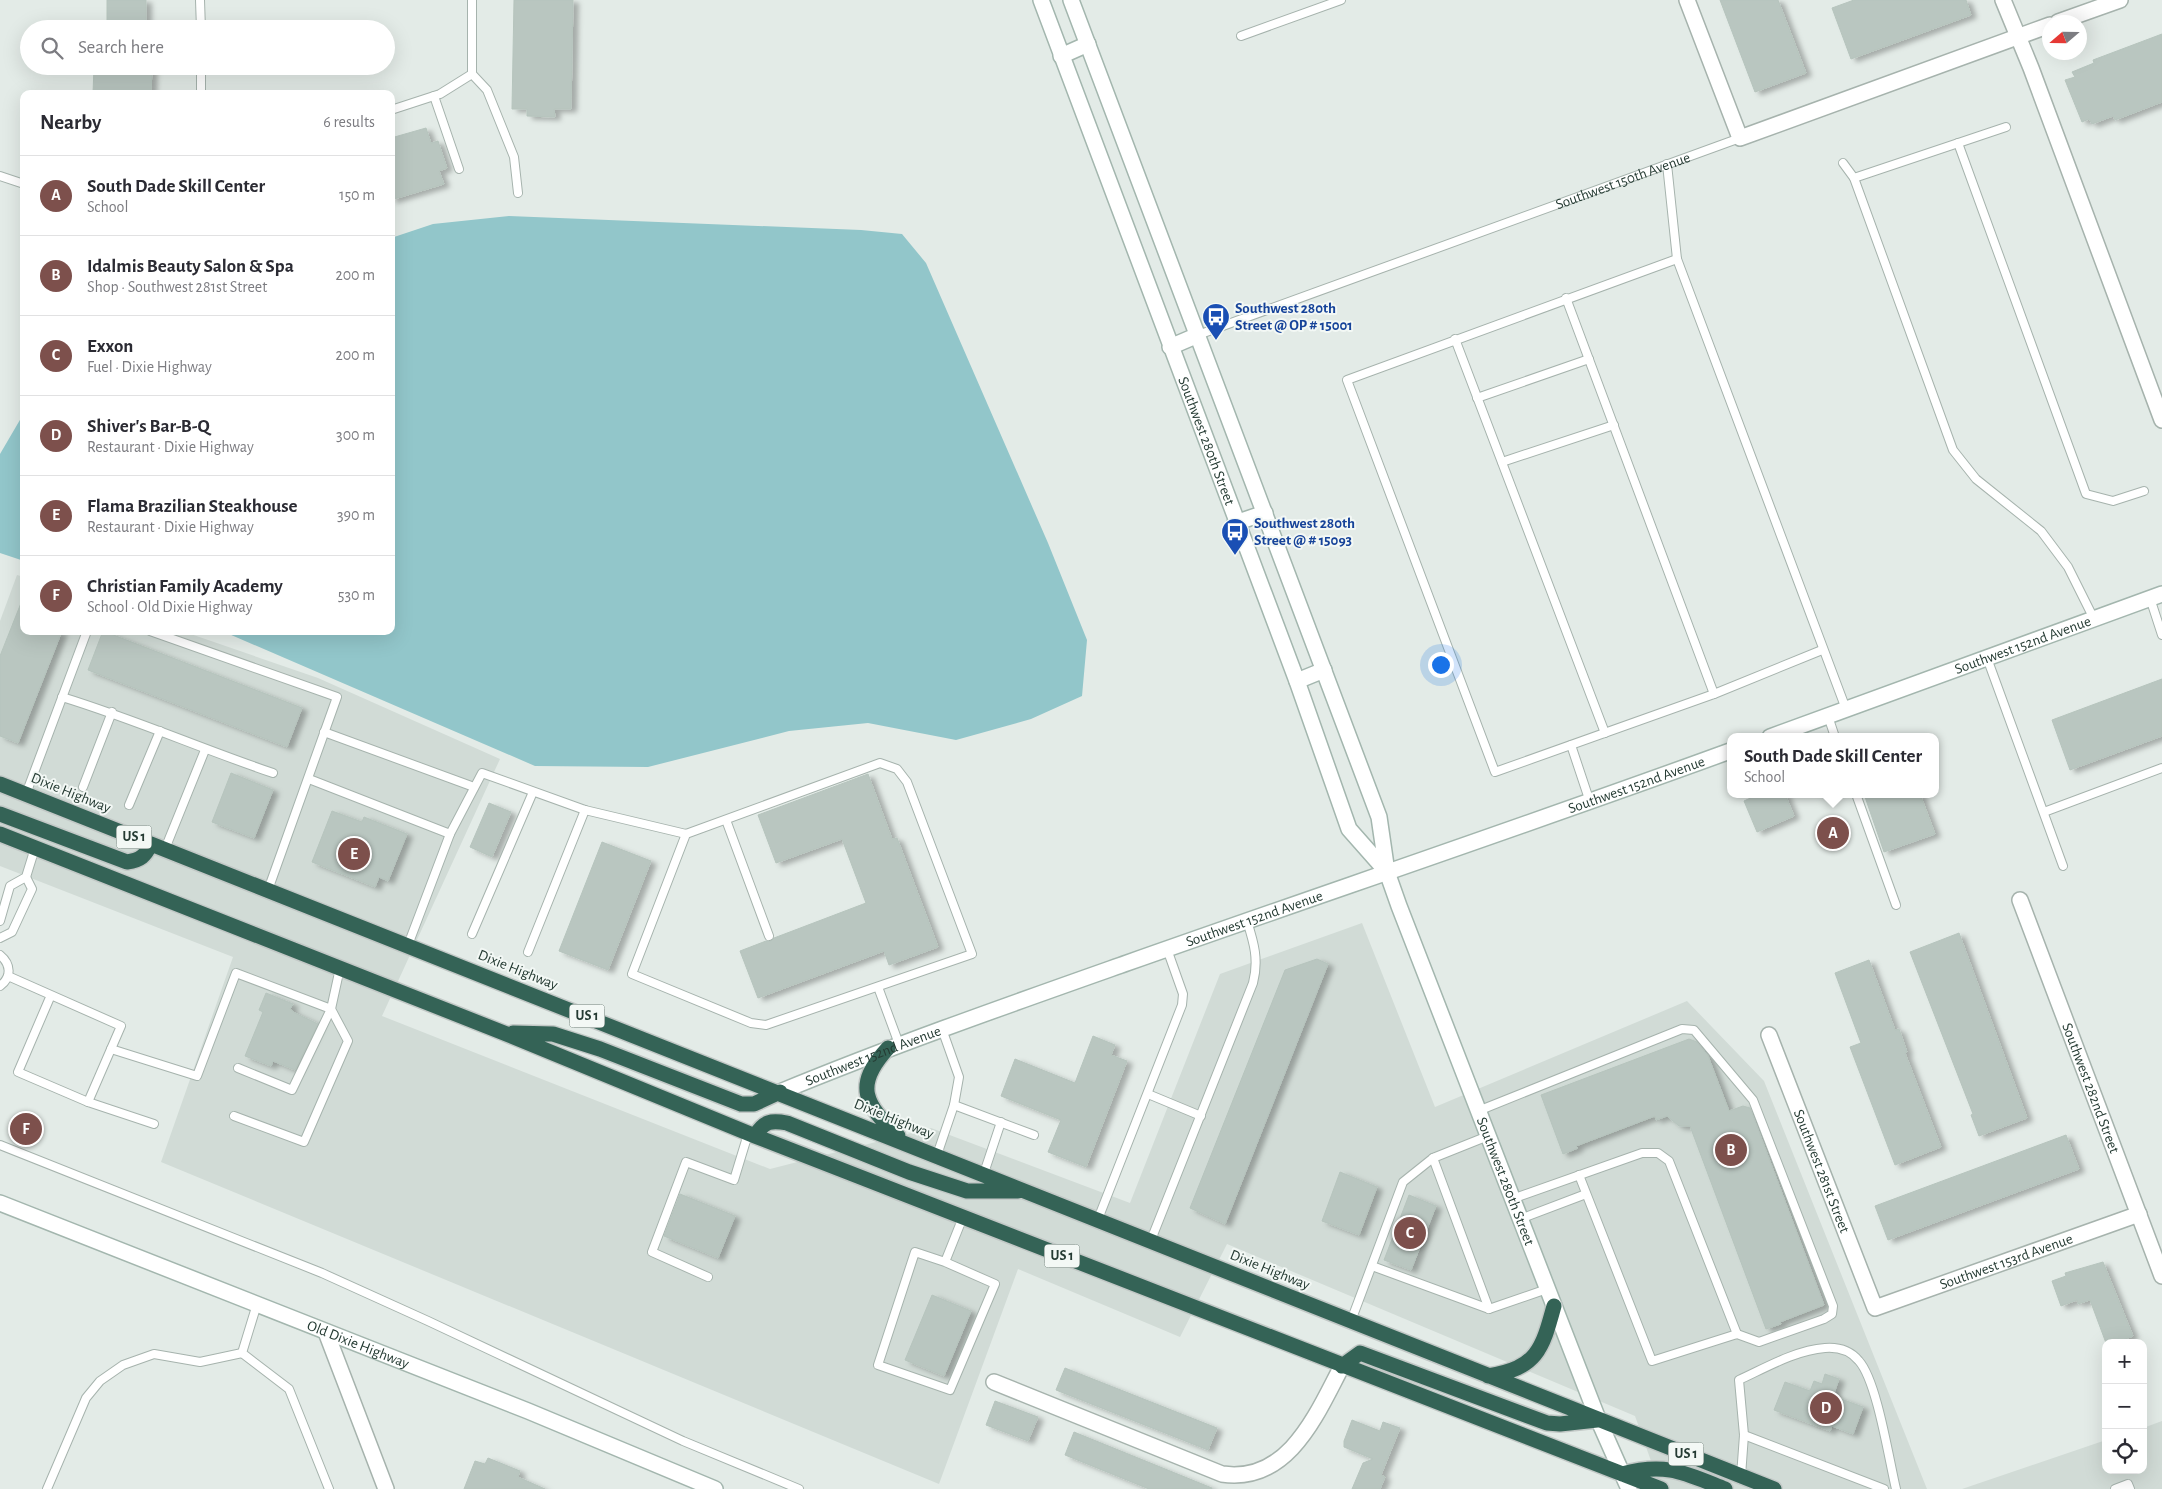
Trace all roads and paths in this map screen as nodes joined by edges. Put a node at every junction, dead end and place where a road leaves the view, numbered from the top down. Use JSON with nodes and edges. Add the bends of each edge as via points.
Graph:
{"nodes":[{"id":1,"x":200,"y":0,"type":"edge"},
{"id":2,"x":472,"y":0,"type":"edge"},
{"id":3,"x":1040,"y":0,"type":"edge"},
{"id":4,"x":1072,"y":0,"type":"edge"},
{"id":5,"x":1341,"y":0,"type":"edge"},
{"id":6,"x":1687,"y":0,"type":"edge"},
{"id":7,"x":2003,"y":0,"type":"edge"},
{"id":8,"x":2120,"y":0,"type":"edge"},
{"id":9,"x":2078,"y":15,"type":"edge"},
{"id":10,"x":200,"y":20,"type":"edge"},
{"id":11,"x":2042,"y":28,"type":"edge"},
{"id":12,"x":1241,"y":36,"type":"dead end"},
{"id":13,"x":2018,"y":37,"type":"junction"},
{"id":14,"x":1088,"y":44,"type":"junction"},
{"id":15,"x":1061,"y":56,"type":"junction"},
{"id":16,"x":472,"y":74,"type":"junction"},
{"id":17,"x":201,"y":75,"type":"edge"},
{"id":18,"x":201,"y":90,"type":"edge"},
{"id":19,"x":434,"y":96,"type":"junction"},
{"id":20,"x":395,"y":109,"type":"edge"},
{"id":21,"x":2006,"y":127,"type":"dead end"},
{"id":22,"x":1740,"y":138,"type":"junction"},
{"id":23,"x":1958,"y":143,"type":"junction"},
{"id":24,"x":1843,"y":163,"type":"dead end"},
{"id":25,"x":1667,"y":164,"type":"junction"},
{"id":26,"x":458,"y":169,"type":"dead end"},
{"id":27,"x":0,"y":176,"type":"edge"},
{"id":28,"x":1854,"y":178,"type":"junction"},
{"id":29,"x":20,"y":183,"type":"edge"},
{"id":30,"x":518,"y":192,"type":"dead end"},
{"id":31,"x":1677,"y":259,"type":"junction"},
{"id":32,"x":1566,"y":298,"type":"junction"},
{"id":33,"x":1198,"y":336,"type":"junction"},
{"id":34,"x":1455,"y":339,"type":"junction"},
{"id":35,"x":1170,"y":347,"type":"junction"},
{"id":36,"x":1589,"y":360,"type":"junction"},
{"id":37,"x":1477,"y":398,"type":"junction"},
{"id":38,"x":2162,"y":420,"type":"edge"},
{"id":39,"x":1614,"y":425,"type":"junction"},
{"id":40,"x":1502,"y":462,"type":"junction"},
{"id":41,"x":2144,"y":491,"type":"dead end"},
{"id":42,"x":1265,"y":513,"type":"junction"},
{"id":43,"x":1236,"y":524,"type":"junction"},
{"id":44,"x":2156,"y":596,"type":"edge"},
{"id":45,"x":2094,"y":618,"type":"junction"},
{"id":46,"x":85,"y":635,"type":"edge"},
{"id":47,"x":161,"y":635,"type":"edge"},
{"id":48,"x":2162,"y":635,"type":"edge"},
{"id":49,"x":1822,"y":650,"type":"junction"},
{"id":50,"x":1987,"y":658,"type":"junction"},
{"id":51,"x":1324,"y":670,"type":"junction"},
{"id":52,"x":1296,"y":681,"type":"junction"},
{"id":53,"x":1714,"y":694,"type":"junction"},
{"id":54,"x":62,"y":697,"type":"junction"},
{"id":55,"x":1846,"y":709,"type":"junction"},
{"id":56,"x":112,"y":712,"type":"junction"},
{"id":57,"x":1828,"y":716,"type":"junction"},
{"id":58,"x":160,"y":731,"type":"junction"},
{"id":59,"x":324,"y":732,"type":"junction"},
{"id":60,"x":1605,"y":733,"type":"junction"},
{"id":61,"x":1781,"y":733,"type":"edge"},
{"id":62,"x":1834,"y":733,"type":"edge"},
{"id":63,"x":1571,"y":745,"type":"junction"},
{"id":64,"x":205,"y":750,"type":"junction"},
{"id":65,"x":1727,"y":752,"type":"edge"},
{"id":66,"x":2162,"y":768,"type":"edge"},
{"id":67,"x":273,"y":773,"type":"dead end"},
{"id":68,"x":309,"y":778,"type":"junction"},
{"id":69,"x":0,"y":784,"type":"edge"},
{"id":70,"x":83,"y":786,"type":"dead end"},
{"id":71,"x":474,"y":788,"type":"junction"},
{"id":72,"x":533,"y":792,"type":"junction"},
{"id":73,"x":26,"y":794,"type":"junction"},
{"id":74,"x":1857,"y":798,"type":"edge"},
{"id":75,"x":1590,"y":802,"type":"junction"},
{"id":76,"x":129,"y":805,"type":"dead end"},
{"id":77,"x":584,"y":810,"type":"junction"},
{"id":78,"x":2044,"y":812,"type":"junction"},
{"id":79,"x":0,"y":814,"type":"edge"},
{"id":80,"x":726,"y":820,"type":"junction"},
{"id":81,"x":0,"y":834,"type":"edge"},
{"id":82,"x":450,"y":834,"type":"junction"},
{"id":83,"x":686,"y":834,"type":"junction"},
{"id":84,"x":150,"y":844,"type":"junction"},
{"id":85,"x":35,"y":848,"type":"junction"},
{"id":86,"x":165,"y":849,"type":"junction"},
{"id":87,"x":2063,"y":866,"type":"dead end"},
{"id":88,"x":1387,"y":872,"type":"junction"},
{"id":89,"x":26,"y":876,"type":"junction"},
{"id":90,"x":268,"y":890,"type":"junction"},
{"id":91,"x":2020,"y":900,"type":"dead end"},
{"id":92,"x":1896,"y":905,"type":"dead end"},
{"id":93,"x":0,"y":921,"type":"edge"},
{"id":94,"x":1246,"y":921,"type":"junction"},
{"id":95,"x":472,"y":934,"type":"dead end"},
{"id":96,"x":769,"y":936,"type":"dead end"},
{"id":97,"x":0,"y":938,"type":"edge"},
{"id":98,"x":408,"y":945,"type":"junction"},
{"id":99,"x":1167,"y":949,"type":"junction"},
{"id":100,"x":528,"y":952,"type":"dead end"},
{"id":101,"x":0,"y":954,"type":"edge"},
{"id":102,"x":340,"y":968,"type":"junction"},
{"id":103,"x":8,"y":976,"type":"junction"},
{"id":104,"x":0,"y":986,"type":"edge"},
{"id":105,"x":878,"y":987,"type":"junction"},
{"id":106,"x":51,"y":995,"type":"junction"},
{"id":107,"x":331,"y":1009,"type":"junction"},
{"id":108,"x":942,"y":1029,"type":"junction"},
{"id":109,"x":504,"y":1033,"type":"junction"},
{"id":110,"x":1769,"y":1035,"type":"dead end"},
{"id":111,"x":894,"y":1046,"type":"junction"},
{"id":112,"x":111,"y":1048,"type":"junction"},
{"id":113,"x":238,"y":1068,"type":"dead end"},
{"id":114,"x":780,"y":1092,"type":"junction"},
{"id":115,"x":1148,"y":1094,"type":"junction"},
{"id":116,"x":88,"y":1102,"type":"junction"},
{"id":117,"x":954,"y":1104,"type":"junction"},
{"id":118,"x":1478,"y":1111,"type":"junction"},
{"id":119,"x":234,"y":1116,"type":"dead end"},
{"id":120,"x":1201,"y":1116,"type":"junction"},
{"id":121,"x":1001,"y":1122,"type":"junction"},
{"id":122,"x":154,"y":1124,"type":"dead end"},
{"id":123,"x":752,"y":1135,"type":"junction"},
{"id":124,"x":1034,"y":1135,"type":"dead end"},
{"id":125,"x":1488,"y":1136,"type":"junction"},
{"id":126,"x":905,"y":1142,"type":"junction"},
{"id":127,"x":0,"y":1145,"type":"edge"},
{"id":128,"x":937,"y":1155,"type":"junction"},
{"id":129,"x":1433,"y":1158,"type":"junction"},
{"id":130,"x":984,"y":1173,"type":"junction"},
{"id":131,"x":1579,"y":1175,"type":"junction"},
{"id":132,"x":1027,"y":1190,"type":"junction"},
{"id":133,"x":1586,"y":1194,"type":"junction"},
{"id":134,"x":1512,"y":1199,"type":"junction"},
{"id":135,"x":0,"y":1203,"type":"edge"},
{"id":136,"x":2139,"y":1214,"type":"junction"},
{"id":137,"x":963,"y":1217,"type":"junction"},
{"id":138,"x":1098,"y":1219,"type":"junction"},
{"id":139,"x":1520,"y":1219,"type":"junction"},
{"id":140,"x":1151,"y":1240,"type":"junction"},
{"id":141,"x":946,"y":1262,"type":"junction"},
{"id":142,"x":1372,"y":1266,"type":"junction"},
{"id":143,"x":2162,"y":1276,"type":"edge"},
{"id":144,"x":708,"y":1277,"type":"dead end"},
{"id":145,"x":1547,"y":1289,"type":"junction"},
{"id":146,"x":257,"y":1304,"type":"junction"},
{"id":147,"x":1554,"y":1306,"type":"junction"},
{"id":148,"x":1875,"y":1308,"type":"joint"},
{"id":149,"x":1489,"y":1309,"type":"junction"},
{"id":150,"x":1351,"y":1321,"type":"junction"},
{"id":151,"x":326,"y":1332,"type":"junction"},
{"id":152,"x":1737,"y":1334,"type":"junction"},
{"id":153,"x":242,"y":1353,"type":"junction"},
{"id":154,"x":1342,"y":1366,"type":"junction"},
{"id":155,"x":1488,"y":1376,"type":"junction"},
{"id":156,"x":994,"y":1382,"type":"dead end"},
{"id":157,"x":1598,"y":1419,"type":"junction"},
{"id":158,"x":1744,"y":1435,"type":"junction"},
{"id":159,"x":1622,"y":1474,"type":"junction"},
{"id":160,"x":1741,"y":1476,"type":"junction"},
{"id":161,"x":46,"y":1489,"type":"edge"},
{"id":162,"x":328,"y":1489,"type":"edge"},
{"id":163,"x":386,"y":1489,"type":"edge"},
{"id":164,"x":715,"y":1489,"type":"edge"},
{"id":165,"x":799,"y":1489,"type":"edge"},
{"id":166,"x":1629,"y":1489,"type":"edge"},
{"id":167,"x":1661,"y":1489,"type":"edge"},
{"id":168,"x":1725,"y":1489,"type":"edge"},
{"id":169,"x":1774,"y":1489,"type":"edge"},
{"id":170,"x":1884,"y":1489,"type":"edge"},
{"id":171,"x":1896,"y":1489,"type":"edge"},
{"id":172,"x":2115,"y":1489,"type":"edge"},
{"id":173,"x":2130,"y":1489,"type":"edge"}],
"edges":[{"from":1,"to":10,"type":"lane"},
{"from":2,"to":16,"type":"lane"},
{"from":3,"to":15,"type":"street","name":"Southwest 280th Street"},
{"from":4,"to":14,"type":"street","name":"Southwest 280th Street"},
{"from":5,"to":12,"type":"lane"},
{"from":6,"to":22,"type":"street"},
{"from":7,"to":13,"type":"street"},
{"from":8,"to":9,"type":"street"},
{"from":11,"to":13,"type":"street","name":"Southwest 150th Avenue"},
{"from":13,"to":22,"type":"street","name":"Southwest 150th Avenue"},
{"from":13,"to":38,"type":"street"},
{"from":14,"to":15,"type":"street"},
{"from":14,"to":33,"type":"street","name":"Southwest 280th Street"},
{"from":15,"to":35,"type":"street","name":"Southwest 280th Street"},
{"from":16,"to":19,"type":"lane"},
{"from":16,"to":30,"type":"lane","via":[[486,90],[514,157]]},
{"from":17,"to":18,"type":"lane"},
{"from":19,"to":20,"type":"lane"},
{"from":19,"to":26,"type":"lane"},
{"from":21,"to":23,"type":"lane"},
{"from":22,"to":25,"type":"lane","name":"Southwest 150th Avenue"},
{"from":23,"to":28,"type":"lane"},
{"from":23,"to":41,"type":"lane","via":[[2086,494],[2113,502]]},
{"from":24,"to":28,"type":"lane"},
{"from":25,"to":31,"type":"lane"},
{"from":25,"to":33,"type":"lane","name":"Southwest 150th Avenue"},
{"from":27,"to":29,"type":"lane"},
{"from":28,"to":45,"type":"lane","via":[[1953,450],[1976,479],[2041,531],[2068,567]]},
{"from":31,"to":32,"type":"lane"},
{"from":31,"to":49,"type":"lane"},
{"from":32,"to":34,"type":"lane"},
{"from":32,"to":36,"type":"lane"},
{"from":33,"to":35,"type":"street"},
{"from":33,"to":42,"type":"street","name":"Southwest 280th Street"},
{"from":34,"to":37,"type":"lane"},
{"from":34,"to":63,"type":"lane","via":[[1347,380],[1495,772]]},
{"from":35,"to":43,"type":"street","name":"Southwest 280th Street"},
{"from":36,"to":37,"type":"lane"},
{"from":36,"to":39,"type":"lane"},
{"from":37,"to":40,"type":"lane"},
{"from":39,"to":40,"type":"lane"},
{"from":39,"to":53,"type":"lane"},
{"from":40,"to":60,"type":"lane"},
{"from":42,"to":43,"type":"street"},
{"from":42,"to":51,"type":"street","name":"Southwest 280th Street"},
{"from":43,"to":52,"type":"street","name":"Southwest 280th Street"},
{"from":44,"to":45,"type":"street","name":"Southwest 152nd Avenue"},
{"from":44,"to":48,"type":"lane"},
{"from":45,"to":50,"type":"street","name":"Southwest 152nd Avenue"},
{"from":46,"to":54,"type":"lane"},
{"from":47,"to":59,"type":"lane","via":[[338,697]]},
{"from":49,"to":53,"type":"lane"},
{"from":49,"to":55,"type":"lane"},
{"from":50,"to":55,"type":"street","name":"Southwest 152nd Avenue"},
{"from":50,"to":78,"type":"lane"},
{"from":51,"to":52,"type":"street"},
{"from":51,"to":88,"type":"street","name":"Southwest 280th Street","via":[[1379,816]]},
{"from":52,"to":88,"type":"street","name":"Southwest 280th Street","via":[[1349,829]]},
{"from":53,"to":60,"type":"lane"},
{"from":54,"to":56,"type":"lane"},
{"from":54,"to":73,"type":"lane"},
{"from":55,"to":57,"type":"street","name":"Southwest 152nd Avenue"},
{"from":56,"to":58,"type":"lane"},
{"from":56,"to":70,"type":"lane"},
{"from":57,"to":61,"type":"street","name":"Southwest 152nd Avenue"},
{"from":57,"to":62,"type":"lane"},
{"from":58,"to":64,"type":"lane"},
{"from":58,"to":76,"type":"lane"},
{"from":59,"to":68,"type":"lane"},
{"from":59,"to":71,"type":"lane"},
{"from":60,"to":63,"type":"lane"},
{"from":63,"to":75,"type":"lane"},
{"from":64,"to":67,"type":"lane"},
{"from":64,"to":86,"type":"lane"},
{"from":65,"to":75,"type":"street","name":"Southwest 152nd Avenue"},
{"from":66,"to":78,"type":"lane"},
{"from":68,"to":82,"type":"lane"},
{"from":68,"to":90,"type":"lane"},
{"from":69,"to":73,"type":"highway","name":"Dixie Highway","number":"US 1"},
{"from":71,"to":72,"type":"lane","via":[[482,773]]},
{"from":71,"to":82,"type":"lane"},
{"from":72,"to":77,"type":"lane"},
{"from":72,"to":95,"type":"lane"},
{"from":73,"to":84,"type":"highway","name":"Dixie Highway","number":"US 1"},
{"from":74,"to":92,"type":"lane"},
{"from":75,"to":88,"type":"street","name":"Southwest 152nd Avenue"},
{"from":77,"to":83,"type":"lane"},
{"from":77,"to":100,"type":"lane"},
{"from":78,"to":87,"type":"lane"},
{"from":79,"to":84,"type":"highway","via":[[127,862],[145,856]]},
{"from":80,"to":83,"type":"lane"},
{"from":80,"to":96,"type":"lane"},
{"from":80,"to":105,"type":"lane","via":[[880,763],[897,769],[907,782],[972,954]]},
{"from":81,"to":85,"type":"highway","number":"US 1"},
{"from":82,"to":98,"type":"lane"},
{"from":83,"to":105,"type":"lane","via":[[632,974],[751,1023],[766,1025]]},
{"from":84,"to":86,"type":"highway","name":"Dixie Highway","number":"US 1"},
{"from":85,"to":89,"type":"lane"},
{"from":85,"to":102,"type":"highway","number":"US 1"},
{"from":86,"to":90,"type":"highway","name":"Dixie Highway","number":"US 1"},
{"from":88,"to":94,"type":"street","name":"Southwest 152nd Avenue"},
{"from":88,"to":118,"type":"street","name":"Southwest 280th Street"},
{"from":89,"to":93,"type":"lane","via":[[10,886]]},
{"from":89,"to":97,"type":"lane","via":[[32,889],[12,932]]},
{"from":90,"to":98,"type":"highway","name":"Dixie Highway","number":"US 1"},
{"from":91,"to":136,"type":"street","name":"Southwest 282nd Street"},
{"from":94,"to":99,"type":"street","name":"Southwest 152nd Avenue"},
{"from":94,"to":120,"type":"lane","via":[[1255,947],[1256,973]]},
{"from":98,"to":114,"type":"highway","name":"Dixie Highway","number":"US 1"},
{"from":99,"to":108,"type":"street","name":"Southwest 152nd Avenue"},
{"from":99,"to":115,"type":"lane","via":[[1183,994],[1182,1005]]},
{"from":101,"to":103,"type":"lane","via":[[8,964]]},
{"from":102,"to":107,"type":"lane"},
{"from":102,"to":109,"type":"highway","number":"US 1"},
{"from":103,"to":104,"type":"lane"},
{"from":103,"to":106,"type":"lane"},
{"from":105,"to":111,"type":"lane"},
{"from":106,"to":112,"type":"lane","via":[[121,1026]]},
{"from":106,"to":116,"type":"lane","via":[[18,1072]]},
{"from":107,"to":112,"type":"lane","via":[[236,973],[197,1076]]},
{"from":107,"to":113,"type":"lane","via":[[292,1090]]},
{"from":107,"to":119,"type":"lane","via":[[348,1041],[304,1142]]},
{"from":108,"to":111,"type":"street","name":"Southwest 152nd Avenue"},
{"from":108,"to":117,"type":"lane","via":[[959,1076]]},
{"from":109,"to":114,"type":"highway","via":[[553,1034],[741,1104],[754,1104]]},
{"from":109,"to":123,"type":"highway","number":"US 1"},
{"from":110,"to":148,"type":"street","name":"Southwest 281st Street"},
{"from":111,"to":114,"type":"street","name":"Southwest 152nd Avenue"},
{"from":111,"to":126,"type":"highway","via":[[873,1064],[867,1090],[876,1114]]},
{"from":112,"to":116,"type":"lane"},
{"from":114,"to":126,"type":"highway","name":"Dixie Highway","number":"US 1"},
{"from":115,"to":120,"type":"lane"},
{"from":115,"to":138,"type":"lane"},
{"from":116,"to":122,"type":"lane"},
{"from":117,"to":121,"type":"lane"},
{"from":117,"to":128,"type":"lane"},
{"from":118,"to":125,"type":"street","name":"Southwest 280th Street"},
{"from":118,"to":152,"type":"lane","via":[[1682,1029],[1694,1030],[1753,1100],[1832,1306],[1829,1318],[1758,1342]]},
{"from":120,"to":140,"type":"lane"},
{"from":121,"to":124,"type":"lane"},
{"from":121,"to":130,"type":"lane"},
{"from":123,"to":132,"type":"highway","via":[[771,1120],[787,1123],[909,1172],[967,1191]]},
{"from":123,"to":137,"type":"highway","number":"US 1"},
{"from":123,"to":144,"type":"lane","via":[[734,1180],[686,1162],[652,1252]]},
{"from":125,"to":129,"type":"lane"},
{"from":125,"to":134,"type":"street","name":"Southwest 280th Street"},
{"from":126,"to":128,"type":"highway","name":"Dixie Highway","number":"US 1"},
{"from":127,"to":165,"type":"lane","via":[[322,1273],[682,1441]]},
{"from":128,"to":130,"type":"highway","name":"Dixie Highway","number":"US 1"},
{"from":129,"to":142,"type":"lane","via":[[1403,1182]]},
{"from":129,"to":149,"type":"lane"},
{"from":130,"to":132,"type":"highway","name":"Dixie Highway","number":"US 1"},
{"from":131,"to":133,"type":"lane"},
{"from":131,"to":134,"type":"lane"},
{"from":131,"to":152,"type":"lane","via":[[1642,1153],[1658,1153],[1669,1161]]},
{"from":132,"to":138,"type":"highway","name":"Dixie Highway","number":"US 1"},
{"from":133,"to":139,"type":"lane"},
{"from":133,"to":152,"type":"lane","via":[[1652,1361]]},
{"from":134,"to":139,"type":"street","name":"Southwest 280th Street"},
{"from":135,"to":146,"type":"street","name":"Old Dixie Highway"},
{"from":136,"to":143,"type":"street","name":"Southwest 282nd Street"},
{"from":136,"to":148,"type":"street","name":"Southwest 153rd Avenue"},
{"from":137,"to":141,"type":"lane"},
{"from":137,"to":154,"type":"highway","number":"US 1"},
{"from":138,"to":140,"type":"highway","name":"Dixie Highway","number":"US 1"},
{"from":139,"to":145,"type":"street","name":"Southwest 280th Street"},
{"from":140,"to":150,"type":"highway","name":"Dixie Highway","number":"US 1"},
{"from":141,"to":141,"type":"lane","via":[[916,1252],[878,1365],[950,1390],[994,1284]]},
{"from":142,"to":149,"type":"lane"},
{"from":142,"to":150,"type":"lane"},
{"from":145,"to":147,"type":"street","name":"Southwest 280th Street"},
{"from":145,"to":149,"type":"lane"},
{"from":146,"to":151,"type":"street","name":"Old Dixie Highway"},
{"from":146,"to":153,"type":"lane"},
{"from":147,"to":155,"type":"highway","via":[[1546,1337],[1528,1364],[1517,1370]]},
{"from":147,"to":157,"type":"street","name":"Southwest 280th Street"},
{"from":150,"to":155,"type":"highway","name":"Dixie Highway","number":"US 1"},
{"from":151,"to":163,"type":"street"},
{"from":151,"to":164,"type":"street","name":"Old Dixie Highway","via":[[583,1433]]},
{"from":153,"to":161,"type":"lane","via":[[200,1362],[154,1354],[123,1365],[100,1381],[86,1398]]},
{"from":153,"to":162,"type":"lane","via":[[290,1389]]},
{"from":154,"to":156,"type":"street","via":[[1316,1416],[1294,1448],[1259,1470],[1234,1475],[1222,1474]]},
{"from":154,"to":157,"type":"highway","via":[[1360,1353],[1547,1423]]},
{"from":154,"to":159,"type":"highway","number":"US 1"},
{"from":155,"to":157,"type":"highway","name":"Dixie Highway","number":"US 1"},
{"from":157,"to":159,"type":"street","name":"Southwest 280th Street"},
{"from":157,"to":160,"type":"highway","name":"Dixie Highway","number":"US 1"},
{"from":158,"to":160,"type":"lane"},
{"from":158,"to":170,"type":"lane"},
{"from":158,"to":171,"type":"lane","via":[[1739,1380],[1797,1355],[1824,1348],[1846,1350],[1860,1361],[1872,1386]]},
{"from":159,"to":166,"type":"street","name":"Southwest 280th Street"},
{"from":159,"to":167,"type":"highway","number":"US 1"},
{"from":159,"to":168,"type":"highway","via":[[1660,1468],[1683,1472]]},
{"from":160,"to":169,"type":"highway","name":"Dixie Highway","number":"US 1"},
{"from":172,"to":173,"type":"lane","via":[[2128,1484]]}]}
